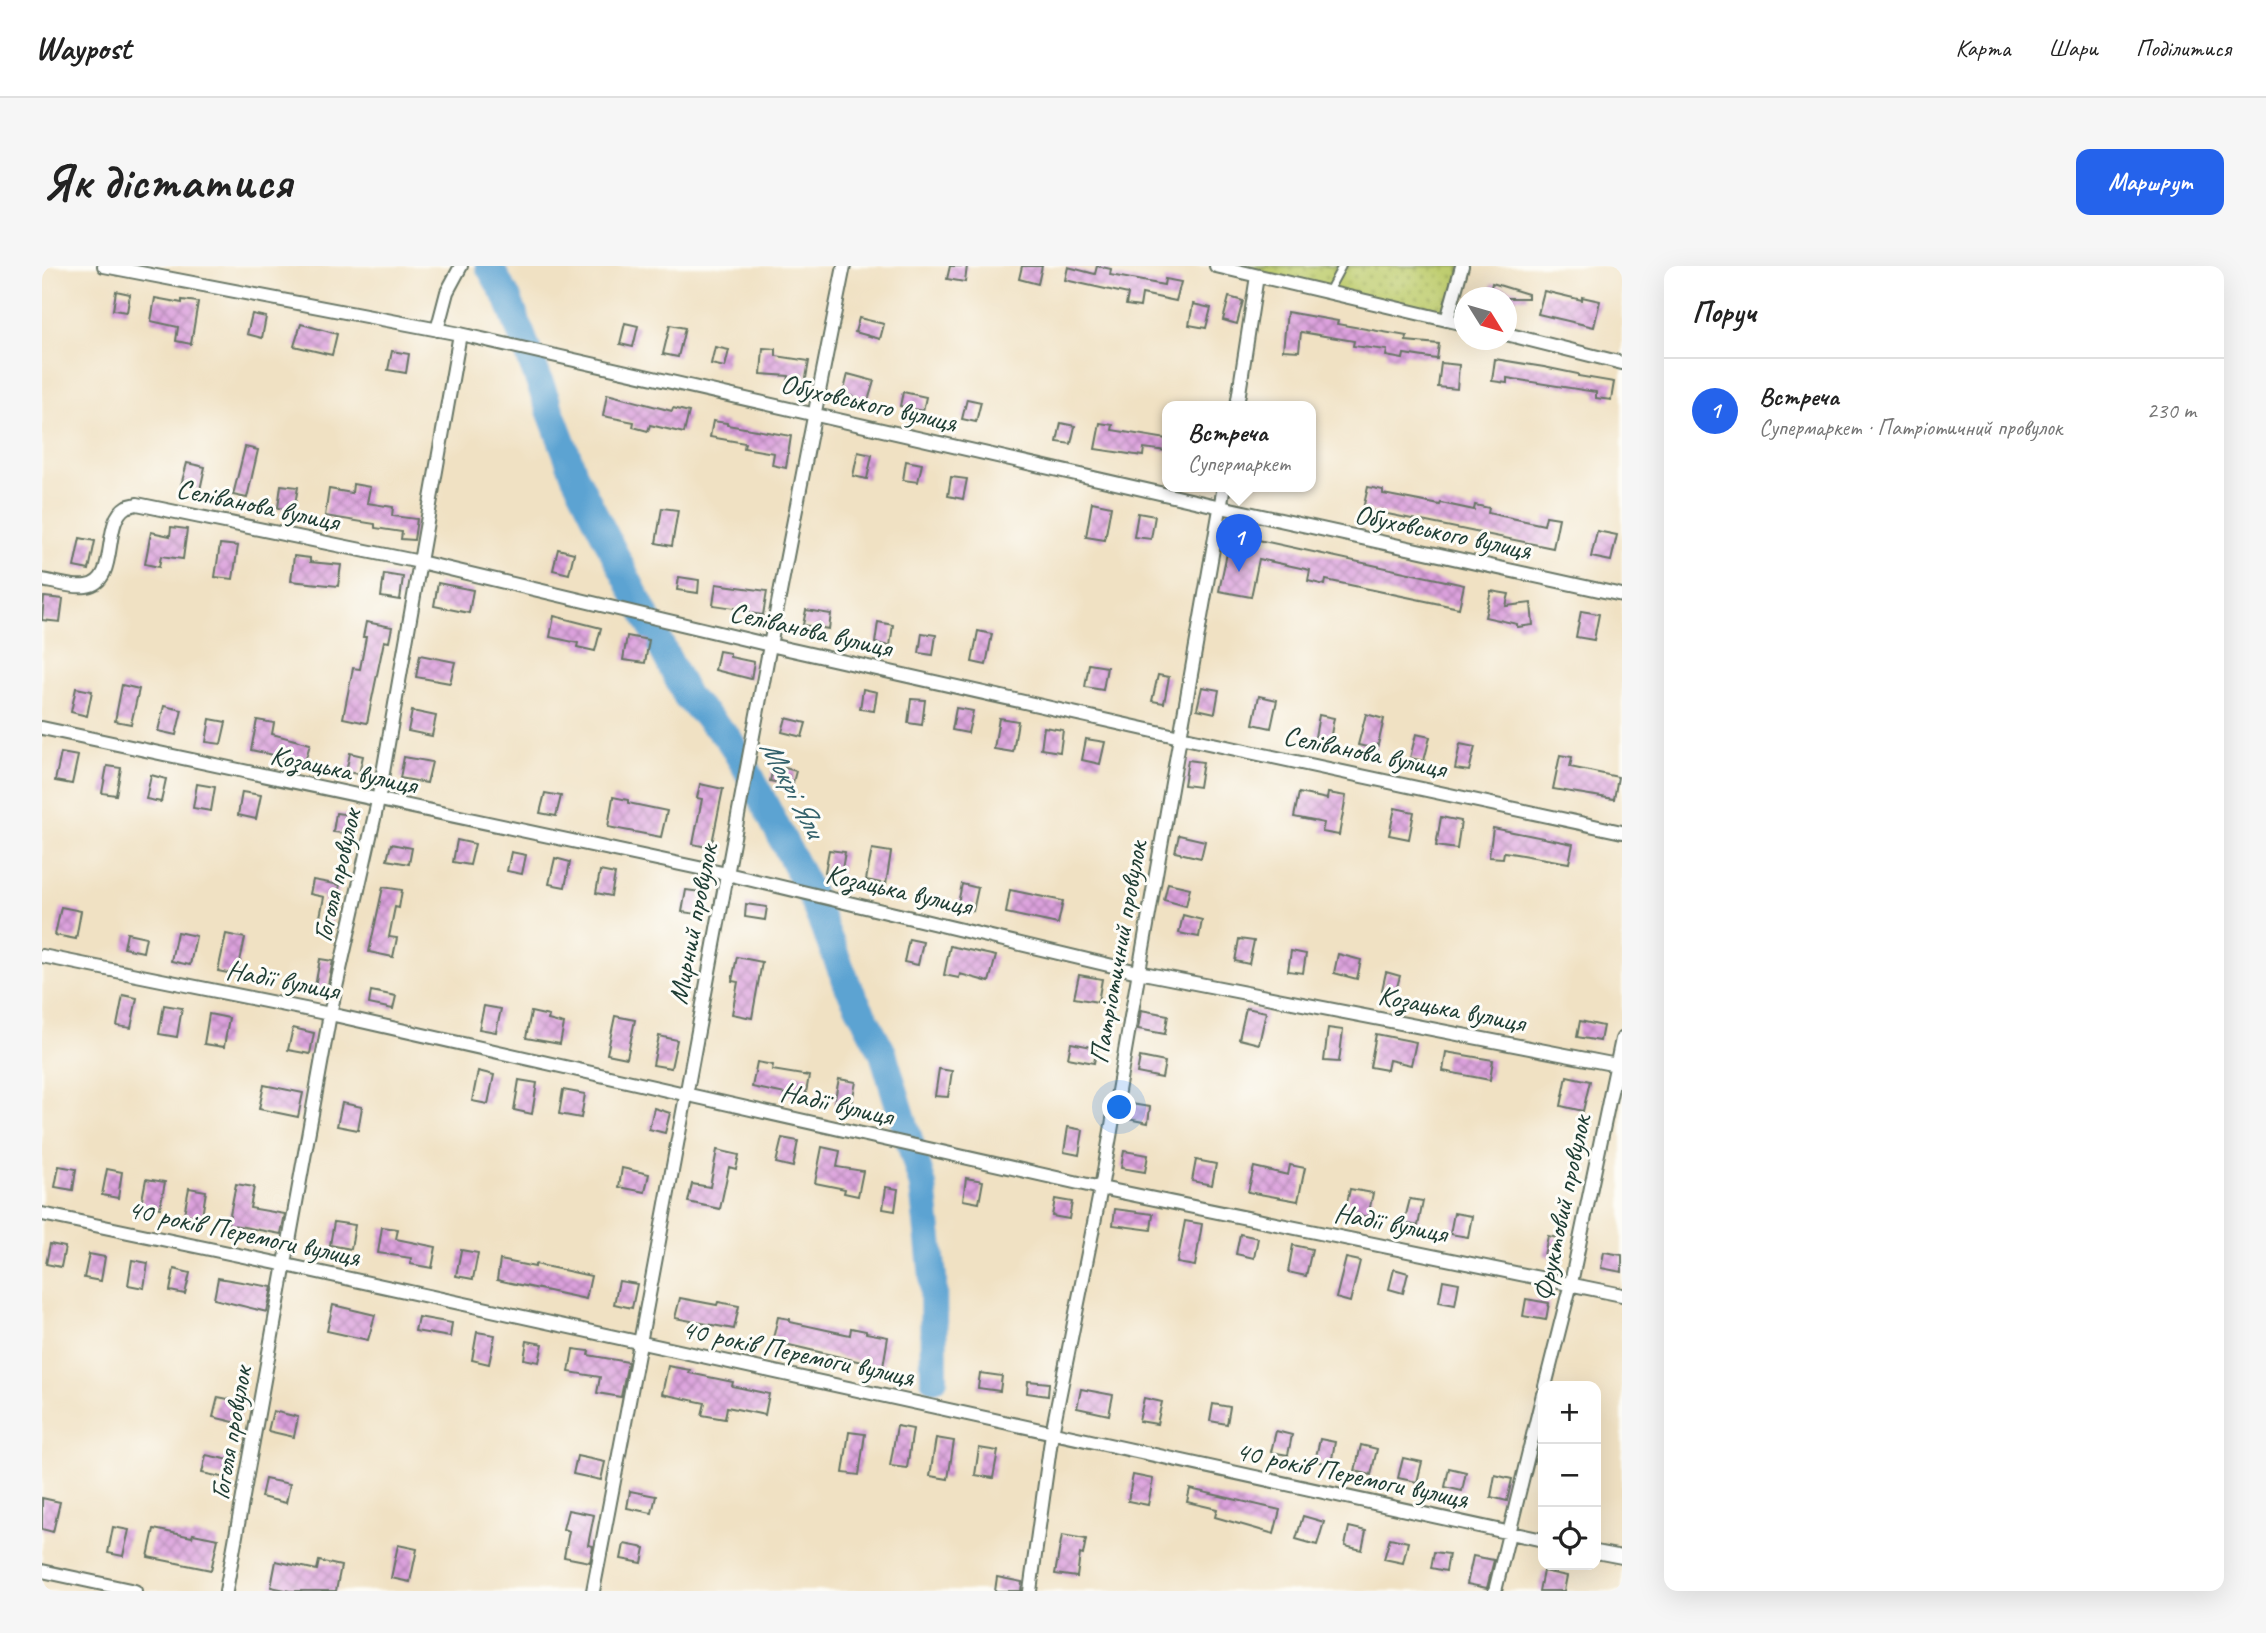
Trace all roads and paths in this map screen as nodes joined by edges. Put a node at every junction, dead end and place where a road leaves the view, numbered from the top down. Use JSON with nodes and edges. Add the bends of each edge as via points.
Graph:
{"nodes":[{"id":1,"x":104,"y":266,"type":"edge"},
{"id":2,"x":461,"y":266,"type":"edge"},
{"id":3,"x":844,"y":266,"type":"edge"},
{"id":4,"x":1216,"y":266,"type":"edge"},
{"id":5,"x":1342,"y":266,"type":"edge"},
{"id":6,"x":1462,"y":266,"type":"edge"},
{"id":7,"x":1257,"y":276,"type":"junction"},
{"id":8,"x":1328,"y":292,"type":"junction"},
{"id":9,"x":1447,"y":320,"type":"junction"},
{"id":10,"x":1454,"y":322,"type":"edge"},
{"id":11,"x":437,"y":330,"type":"junction"},
{"id":12,"x":460,"y":334,"type":"junction"},
{"id":13,"x":1517,"y":337,"type":"edge"},
{"id":14,"x":1622,"y":363,"type":"edge"},
{"id":15,"x":1238,"y":401,"type":"edge"},
{"id":16,"x":814,"y":415,"type":"junction"},
{"id":17,"x":1223,"y":492,"type":"edge"},
{"id":18,"x":1221,"y":508,"type":"junction"},
{"id":19,"x":420,"y":562,"type":"junction"},
{"id":20,"x":42,"y":580,"type":"edge"},
{"id":21,"x":1622,"y":594,"type":"edge"},
{"id":22,"x":770,"y":645,"type":"junction"},
{"id":23,"x":42,"y":728,"type":"edge"},
{"id":24,"x":1180,"y":737,"type":"junction"},
{"id":25,"x":378,"y":801,"type":"junction"},
{"id":26,"x":1622,"y":832,"type":"edge"},
{"id":27,"x":727,"y":874,"type":"junction"},
{"id":28,"x":42,"y":956,"type":"edge"},
{"id":29,"x":1138,"y":972,"type":"junction"},
{"id":30,"x":330,"y":1014,"type":"junction"},
{"id":31,"x":1622,"y":1039,"type":"edge"},
{"id":32,"x":1619,"y":1065,"type":"edge"},
{"id":33,"x":685,"y":1094,"type":"junction"},
{"id":34,"x":1101,"y":1188,"type":"junction"},
{"id":35,"x":42,"y":1214,"type":"edge"},
{"id":36,"x":286,"y":1265,"type":"junction"},
{"id":37,"x":1571,"y":1283,"type":"junction"},
{"id":38,"x":1622,"y":1295,"type":"edge"},
{"id":39,"x":641,"y":1343,"type":"junction"},
{"id":40,"x":1546,"y":1381,"type":"edge"},
{"id":41,"x":1538,"y":1414,"type":"edge"},
{"id":42,"x":1052,"y":1433,"type":"junction"},
{"id":43,"x":1508,"y":1533,"type":"junction"},
{"id":44,"x":1538,"y":1539,"type":"edge"},
{"id":45,"x":1601,"y":1553,"type":"edge"},
{"id":46,"x":1622,"y":1557,"type":"edge"},
{"id":47,"x":42,"y":1572,"type":"edge"},
{"id":48,"x":135,"y":1591,"type":"edge"},
{"id":49,"x":226,"y":1591,"type":"edge"},
{"id":50,"x":593,"y":1591,"type":"edge"},
{"id":51,"x":1030,"y":1591,"type":"edge"},
{"id":52,"x":1495,"y":1591,"type":"edge"}],
"edges":[{"from":1,"to":11,"type":"street","name":"Обуховського вулиця"},
{"from":2,"to":11,"type":"street","via":[[447,292]]},
{"from":3,"to":16,"type":"street","name":"Мирний провулок"},
{"from":4,"to":7,"type":"street"},
{"from":5,"to":8,"type":"lane"},
{"from":6,"to":9,"type":"street"},
{"from":7,"to":8,"type":"street"},
{"from":7,"to":15,"type":"street"},
{"from":8,"to":9,"type":"street"},
{"from":9,"to":10,"type":"street"},
{"from":11,"to":12,"type":"street","name":"Обуховського вулиця"},
{"from":12,"to":16,"type":"street","name":"Обуховського вулиця"},
{"from":12,"to":19,"type":"street","name":"Гоголя провулок"},
{"from":13,"to":14,"type":"street"},
{"from":16,"to":18,"type":"street","name":"Обуховського вулиця"},
{"from":16,"to":22,"type":"street","name":"Мирний провулок"},
{"from":17,"to":18,"type":"street","name":"Патріотичний провулок"},
{"from":18,"to":21,"type":"street","name":"Обуховського вулиця"},
{"from":18,"to":24,"type":"street","name":"Патріотичний провулок"},
{"from":19,"to":20,"type":"street","name":"Селіванова вулиця","via":[[136,504],[116,518],[105,570],[98,581],[86,586]]},
{"from":19,"to":22,"type":"street","name":"Селіванова вулиця"},
{"from":19,"to":25,"type":"street","name":"Гоголя провулок"},
{"from":22,"to":24,"type":"street","name":"Селіванова вулиця"},
{"from":22,"to":27,"type":"street","name":"Мирний провулок"},
{"from":23,"to":25,"type":"street","name":"Козацька вулиця"},
{"from":24,"to":26,"type":"street","name":"Селіванова вулиця"},
{"from":24,"to":29,"type":"street","name":"Патріотичний провулок"},
{"from":25,"to":27,"type":"street","name":"Козацька вулиця"},
{"from":25,"to":30,"type":"street","name":"Гоголя провулок"},
{"from":27,"to":29,"type":"street","name":"Козацька вулиця"},
{"from":27,"to":33,"type":"street","name":"Мирний провулок"},
{"from":28,"to":30,"type":"street","name":"Надії вулиця"},
{"from":29,"to":32,"type":"street","name":"Козацька вулиця"},
{"from":29,"to":34,"type":"street","name":"Патріотичний провулок"},
{"from":30,"to":33,"type":"street","name":"Надії вулиця"},
{"from":30,"to":36,"type":"street","name":"Гоголя провулок"},
{"from":31,"to":32,"type":"street","name":"Фруктовий провулок"},
{"from":32,"to":37,"type":"street","name":"Фруктовий провулок"},
{"from":33,"to":34,"type":"street","name":"Надії вулиця"},
{"from":33,"to":39,"type":"street","name":"Мирний провулок"},
{"from":34,"to":37,"type":"street","name":"Надії вулиця"},
{"from":34,"to":42,"type":"street","name":"Патріотичний провулок"},
{"from":35,"to":36,"type":"street","name":"40 років Перемоги вулиця"},
{"from":36,"to":39,"type":"street","name":"40 років Перемоги вулиця"},
{"from":36,"to":49,"type":"street","name":"Гоголя провулок"},
{"from":37,"to":38,"type":"street","name":"Надії вулиця"},
{"from":37,"to":40,"type":"street","name":"Фруктовий провулок"},
{"from":39,"to":42,"type":"street","name":"40 років Перемоги вулиця"},
{"from":39,"to":50,"type":"street","name":"Мирний провулок"},
{"from":41,"to":43,"type":"street"},
{"from":42,"to":43,"type":"street","name":"40 років Перемоги вулиця"},
{"from":42,"to":51,"type":"street","name":"Патріотичний провулок"},
{"from":43,"to":44,"type":"street","name":"40 років Перемоги вулиця"},
{"from":43,"to":52,"type":"street"},
{"from":45,"to":46,"type":"street"},
{"from":47,"to":48,"type":"street"}]}
